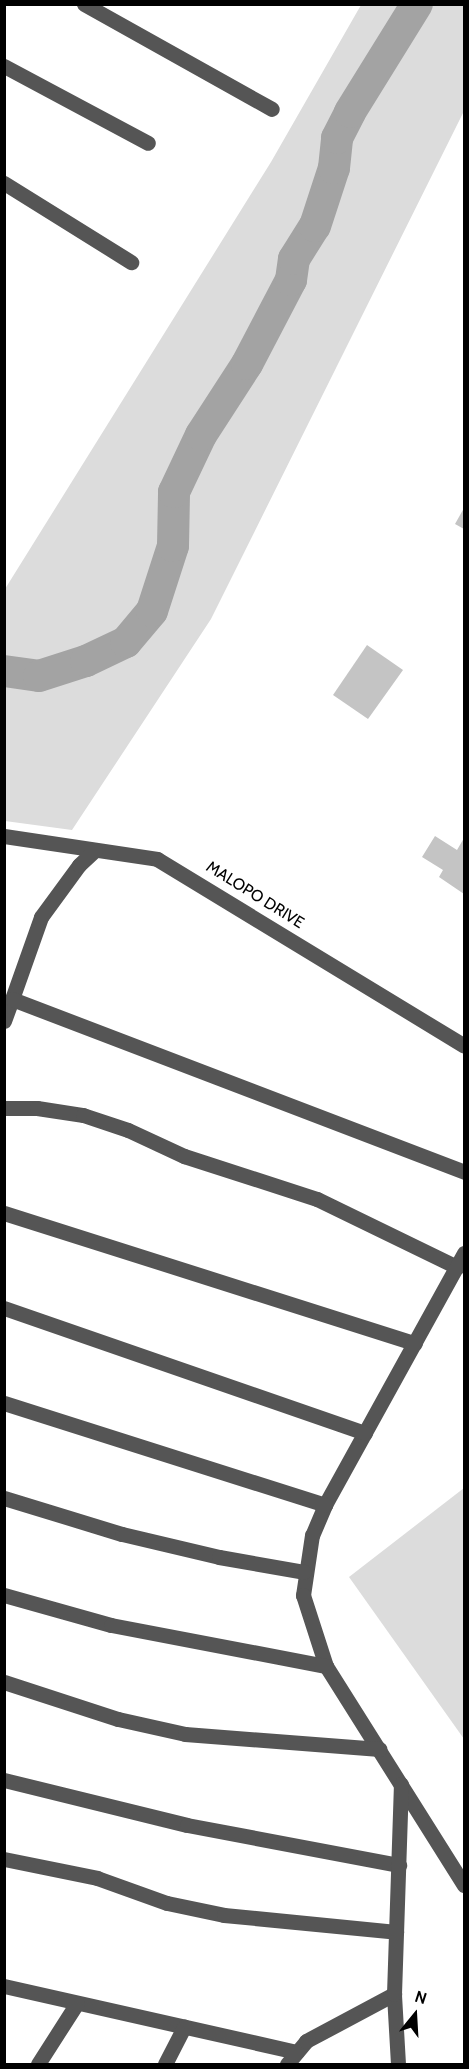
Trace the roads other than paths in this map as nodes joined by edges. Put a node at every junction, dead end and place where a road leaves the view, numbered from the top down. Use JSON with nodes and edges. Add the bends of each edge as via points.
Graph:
{"nodes":[{"id":1,"x":84,"y":4,"type":"edge"},
{"id":2,"x":4,"y":66,"type":"edge"},
{"id":3,"x":272,"y":109,"type":"dead end"},
{"id":4,"x":148,"y":144,"type":"dead end"},
{"id":5,"x":4,"y":183,"type":"edge"},
{"id":6,"x":131,"y":262,"type":"dead end"},
{"id":7,"x":4,"y":836,"type":"edge"},
{"id":8,"x":95,"y":850,"type":"junction"},
{"id":9,"x":12,"y":999,"type":"junction"},
{"id":10,"x":4,"y":1021,"type":"edge"},
{"id":11,"x":465,"y":1046,"type":"edge"},
{"id":12,"x":4,"y":1108,"type":"edge"},
{"id":13,"x":465,"y":1172,"type":"edge"},
{"id":14,"x":4,"y":1213,"type":"edge"},
{"id":15,"x":461,"y":1260,"type":"edge"},
{"id":16,"x":4,"y":1308,"type":"edge"},
{"id":17,"x":415,"y":1343,"type":"junction"},
{"id":18,"x":4,"y":1403,"type":"edge"},
{"id":19,"x":365,"y":1433,"type":"junction"},
{"id":20,"x":4,"y":1498,"type":"edge"},
{"id":21,"x":325,"y":1506,"type":"junction"},
{"id":22,"x":304,"y":1572,"type":"junction"},
{"id":23,"x":4,"y":1595,"type":"edge"},
{"id":24,"x":326,"y":1666,"type":"junction"},
{"id":25,"x":4,"y":1682,"type":"edge"},
{"id":26,"x":379,"y":1749,"type":"junction"},
{"id":27,"x":4,"y":1780,"type":"edge"},
{"id":28,"x":401,"y":1784,"type":"junction"},
{"id":29,"x":4,"y":1859,"type":"edge"},
{"id":30,"x":399,"y":1865,"type":"junction"},
{"id":31,"x":465,"y":1885,"type":"edge"},
{"id":32,"x":396,"y":1932,"type":"junction"},
{"id":33,"x":4,"y":1986,"type":"edge"},
{"id":34,"x":394,"y":1994,"type":"junction"},
{"id":35,"x":77,"y":2003,"type":"junction"},
{"id":36,"x":184,"y":2026,"type":"junction"},
{"id":37,"x":292,"y":2060,"type":"edge"},
{"id":38,"x":38,"y":2064,"type":"edge"},
{"id":39,"x":165,"y":2064,"type":"edge"},
{"id":40,"x":398,"y":2064,"type":"edge"}],
"edges":[{"from":1,"to":3,"type":"street"},
{"from":2,"to":4,"type":"street"},
{"from":5,"to":6,"type":"street"},
{"from":7,"to":8,"type":"street","name":"MALOPO DRIVE"},
{"from":8,"to":9,"type":"street","via":[[58,891],[41,917]]},
{"from":8,"to":11,"type":"street","name":"MALOPO DRIVE","via":[[157,859],[190,876]]},
{"from":9,"to":10,"type":"street"},
{"from":9,"to":13,"type":"street"},
{"from":12,"to":15,"type":"street","via":[[83,1115],[128,1130],[184,1156],[316,1199]]},
{"from":14,"to":17,"type":"street"},
{"from":15,"to":17,"type":"street"},
{"from":16,"to":19,"type":"street"},
{"from":17,"to":19,"type":"street"},
{"from":18,"to":21,"type":"street"},
{"from":19,"to":21,"type":"street"},
{"from":20,"to":22,"type":"street","via":[[122,1534]]},
{"from":21,"to":22,"type":"street","via":[[312,1535]]},
{"from":22,"to":24,"type":"street","via":[[303,1595]]},
{"from":23,"to":24,"type":"street","via":[[123,1627]]},
{"from":24,"to":26,"type":"street"},
{"from":25,"to":26,"type":"street","via":[[118,1719],[185,1734]]},
{"from":26,"to":28,"type":"street"},
{"from":27,"to":30,"type":"street","via":[[187,1825]]},
{"from":28,"to":30,"type":"street"},
{"from":28,"to":31,"type":"street"},
{"from":29,"to":32,"type":"street","via":[[97,1878],[150,1898],[224,1915]]},
{"from":30,"to":32,"type":"street"},
{"from":32,"to":34,"type":"street"},
{"from":33,"to":35,"type":"street"},
{"from":34,"to":37,"type":"street","via":[[306,2041]]},
{"from":34,"to":40,"type":"street"},
{"from":35,"to":36,"type":"street"},
{"from":35,"to":38,"type":"street"},
{"from":36,"to":37,"type":"street"},
{"from":36,"to":39,"type":"street"}]}
